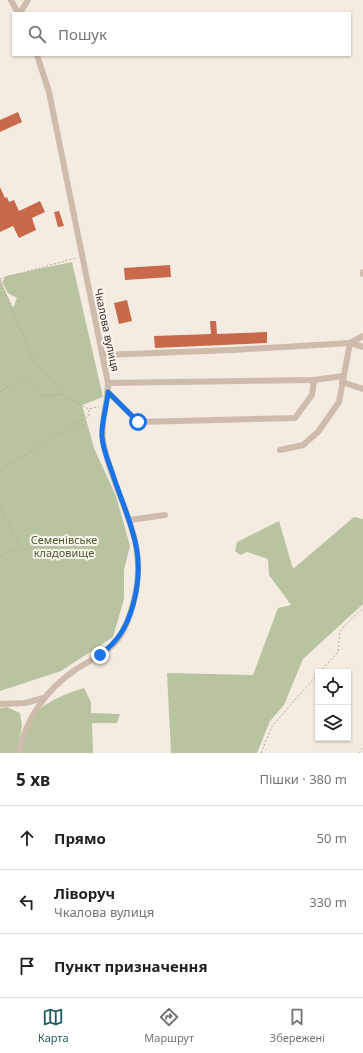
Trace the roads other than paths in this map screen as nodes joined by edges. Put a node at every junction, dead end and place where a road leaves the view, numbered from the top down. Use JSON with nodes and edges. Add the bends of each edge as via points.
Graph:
{"nodes":[{"id":1,"x":11,"y":0,"type":"edge"},
{"id":2,"x":28,"y":0,"type":"edge"},
{"id":3,"x":18,"y":12,"type":"edge"},
{"id":4,"x":20,"y":12,"type":"edge"},
{"id":5,"x":37,"y":56,"type":"edge"},
{"id":6,"x":363,"y":336,"type":"edge"},
{"id":7,"x":350,"y":343,"type":"junction"},
{"id":8,"x":363,"y":347,"type":"edge"},
{"id":9,"x":103,"y":355,"type":"junction"},
{"id":10,"x":342,"y":379,"type":"junction"},
{"id":11,"x":314,"y":380,"type":"junction"},
{"id":12,"x":108,"y":383,"type":"junction"},
{"id":13,"x":363,"y":389,"type":"edge"},
{"id":14,"x":108,"y":392,"type":"junction"},
{"id":15,"x":280,"y":450,"type":"dead end"},
{"id":16,"x":165,"y":515,"type":"dead end"},
{"id":17,"x":130,"y":520,"type":"junction"},
{"id":18,"x":43,"y":698,"type":"junction"},
{"id":19,"x":0,"y":704,"type":"edge"},
{"id":20,"x":19,"y":753,"type":"edge"}],
"edges":[{"from":1,"to":3,"type":"street"},
{"from":2,"to":4,"type":"street"},
{"from":5,"to":9,"type":"street","name":"Чкалова вулиця","via":[[49,92]]},
{"from":6,"to":7,"type":"street"},
{"from":7,"to":8,"type":"street"},
{"from":7,"to":9,"type":"street"},
{"from":7,"to":10,"type":"street"},
{"from":9,"to":12,"type":"street","name":"Чкалова вулиця"},
{"from":10,"to":11,"type":"street"},
{"from":10,"to":13,"type":"street"},
{"from":10,"to":15,"type":"street","via":[[339,402],[318,432],[303,445]]},
{"from":11,"to":12,"type":"street"},
{"from":11,"to":14,"type":"street","via":[[312,395],[295,418],[138,422]]},
{"from":12,"to":14,"type":"street","name":"Чкалова вулиця"},
{"from":14,"to":17,"type":"street","name":"Чкалова вулиця","via":[[102,426],[104,447]]},
{"from":16,"to":17,"type":"street"},
{"from":17,"to":18,"type":"street","name":"Чкалова вулиця","via":[[138,548],[139,567],[137,590],[129,619],[120,638],[100,655],[60,681]]},
{"from":18,"to":19,"type":"street","via":[[25,703]]},
{"from":18,"to":20,"type":"street","name":"Чкалова вулиця","via":[[29,721]]}]}
